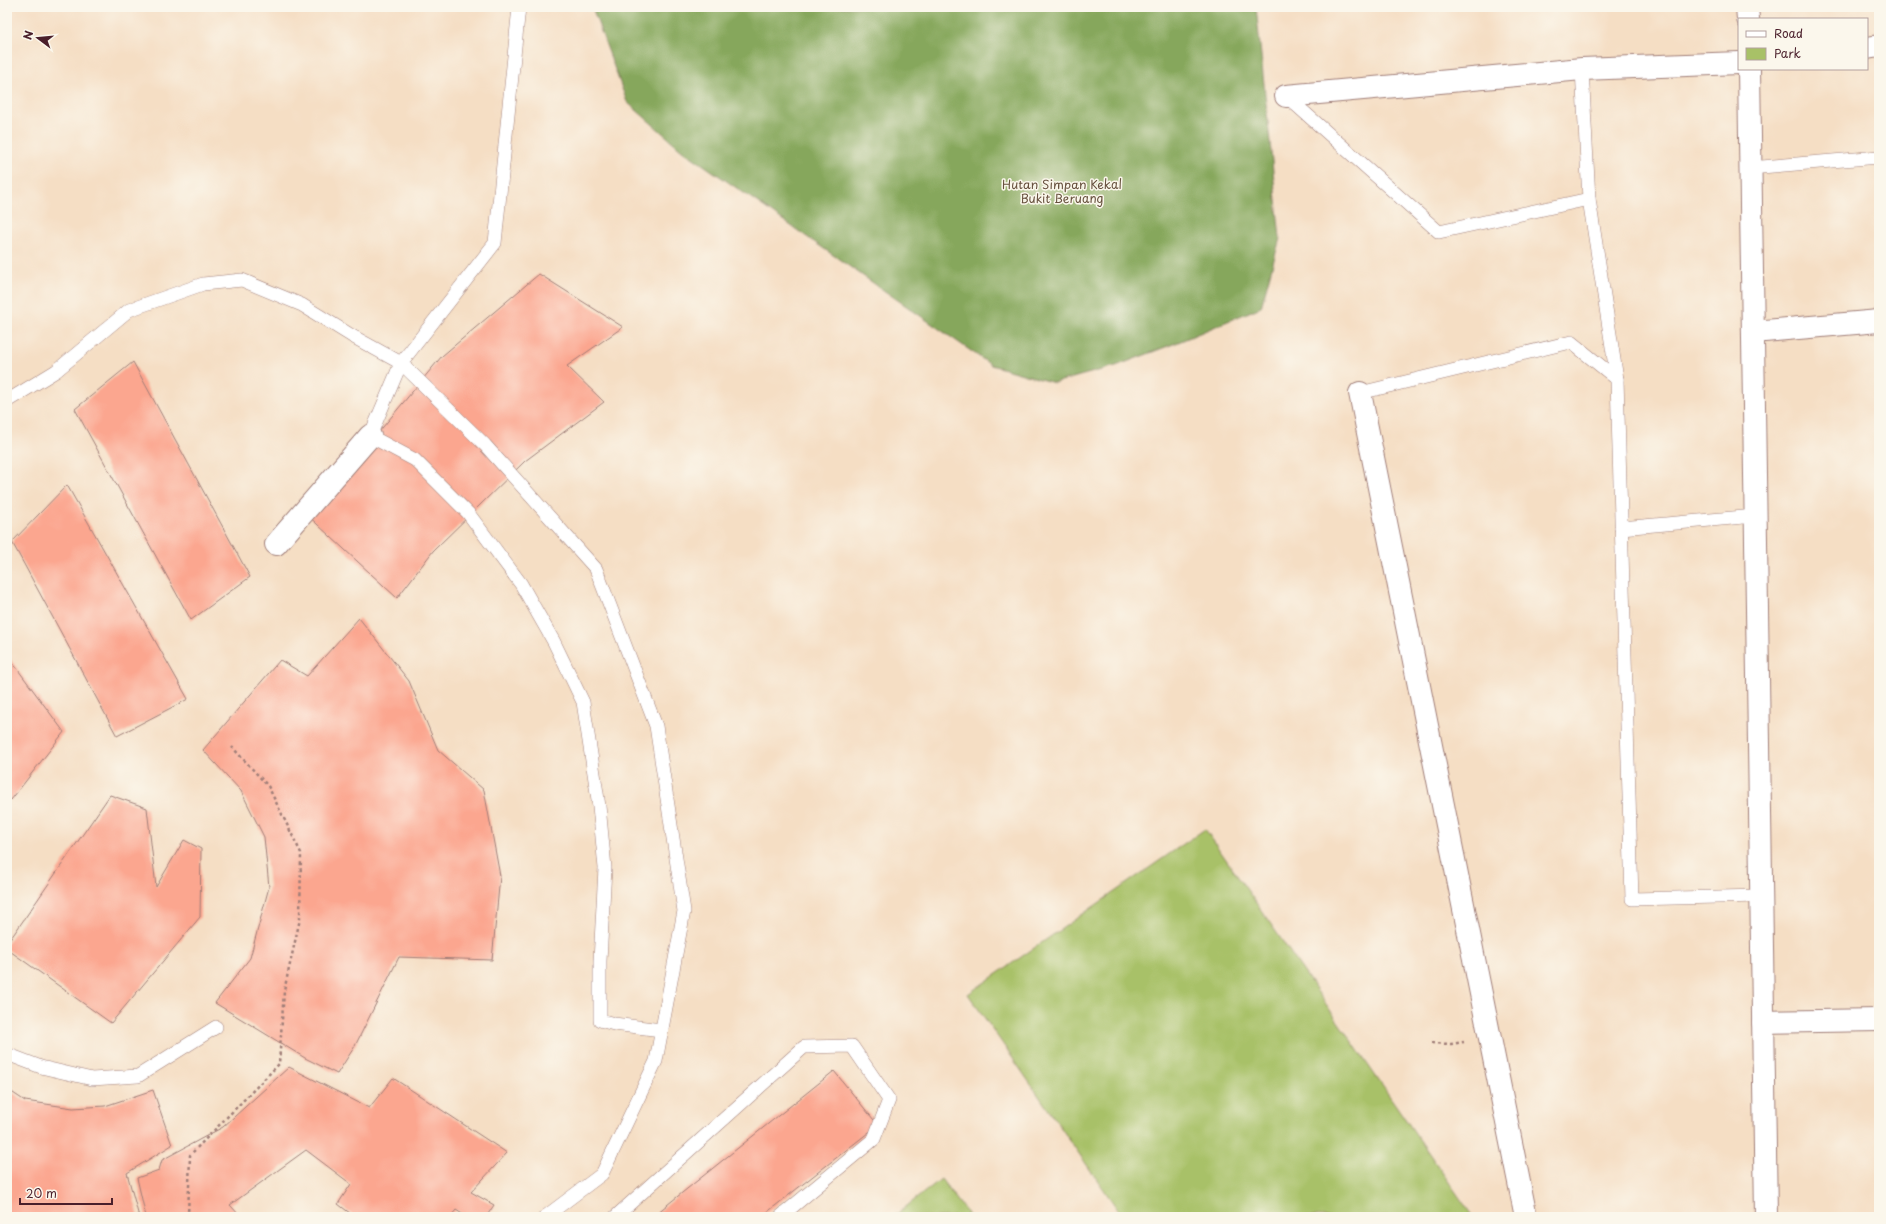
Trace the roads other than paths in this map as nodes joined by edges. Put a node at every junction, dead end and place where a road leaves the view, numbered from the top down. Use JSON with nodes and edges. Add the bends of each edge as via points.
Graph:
{"nodes":[{"id":1,"x":519,"y":7,"type":"edge"},
{"id":2,"x":1748,"y":7,"type":"edge"},
{"id":3,"x":1748,"y":18,"type":"edge"},
{"id":4,"x":1879,"y":46,"type":"edge"},
{"id":5,"x":1868,"y":48,"type":"edge"},
{"id":6,"x":1738,"y":63,"type":"edge"},
{"id":7,"x":1582,"y":69,"type":"junction"},
{"id":8,"x":1749,"y":70,"type":"edge"},
{"id":9,"x":1286,"y":96,"type":"joint"},
{"id":10,"x":1879,"y":157,"type":"edge"},
{"id":11,"x":1750,"y":168,"type":"junction"},
{"id":12,"x":1589,"y":199,"type":"junction"},
{"id":13,"x":1879,"y":321,"type":"edge"},
{"id":14,"x":1753,"y":332,"type":"junction"},
{"id":15,"x":401,"y":363,"type":"junction"},
{"id":16,"x":1617,"y":379,"type":"junction"},
{"id":17,"x":1360,"y":393,"type":"joint"},
{"id":18,"x":7,"y":401,"type":"edge"},
{"id":19,"x":370,"y":436,"type":"junction"},
{"id":20,"x":1755,"y":516,"type":"junction"},
{"id":21,"x":1621,"y":528,"type":"junction"},
{"id":22,"x":276,"y":544,"type":"dead end"},
{"id":23,"x":1761,"y":896,"type":"junction"},
{"id":24,"x":1879,"y":1020,"type":"edge"},
{"id":25,"x":1763,"y":1022,"type":"junction"},
{"id":26,"x":216,"y":1027,"type":"dead end"},
{"id":27,"x":661,"y":1030,"type":"junction"},
{"id":28,"x":7,"y":1054,"type":"edge"},
{"id":29,"x":545,"y":1217,"type":"edge"},
{"id":30,"x":615,"y":1217,"type":"edge"},
{"id":31,"x":780,"y":1217,"type":"edge"},
{"id":32,"x":1526,"y":1217,"type":"edge"},
{"id":33,"x":1766,"y":1217,"type":"edge"}],
"edges":[{"from":1,"to":15,"type":"lane","via":[[495,243]]},
{"from":2,"to":3,"type":"street"},
{"from":4,"to":5,"type":"street"},
{"from":6,"to":7,"type":"street"},
{"from":7,"to":9,"type":"street"},
{"from":7,"to":12,"type":"lane"},
{"from":8,"to":11,"type":"street"},
{"from":9,"to":12,"type":"lane","via":[[1439,232]]},
{"from":10,"to":11,"type":"lane"},
{"from":11,"to":14,"type":"street"},
{"from":12,"to":16,"type":"lane"},
{"from":13,"to":14,"type":"street"},
{"from":14,"to":20,"type":"street"},
{"from":15,"to":18,"type":"lane","via":[[302,305],[242,280],[204,284],[129,310],[56,371]]},
{"from":15,"to":19,"type":"lane"},
{"from":15,"to":27,"type":"lane","via":[[485,445],[596,569],[656,726],[684,911]]},
{"from":16,"to":17,"type":"lane","via":[[1571,342]]},
{"from":16,"to":21,"type":"lane"},
{"from":17,"to":32,"type":"street"},
{"from":19,"to":22,"type":"street"},
{"from":19,"to":27,"type":"lane","via":[[415,460],[468,513],[521,584],[554,642],[583,702],[599,806],[605,868],[600,1020]]},
{"from":20,"to":21,"type":"lane"},
{"from":20,"to":23,"type":"street"},
{"from":21,"to":23,"type":"lane","via":[[1632,899]]},
{"from":23,"to":25,"type":"street"},
{"from":24,"to":25,"type":"street"},
{"from":25,"to":33,"type":"street"},
{"from":26,"to":28,"type":"lane","via":[[138,1076],[92,1079],[41,1067]]},
{"from":27,"to":29,"type":"lane","via":[[656,1060],[602,1174]]},
{"from":30,"to":31,"type":"lane","via":[[804,1047],[852,1046],[889,1100],[874,1139]]}]}
